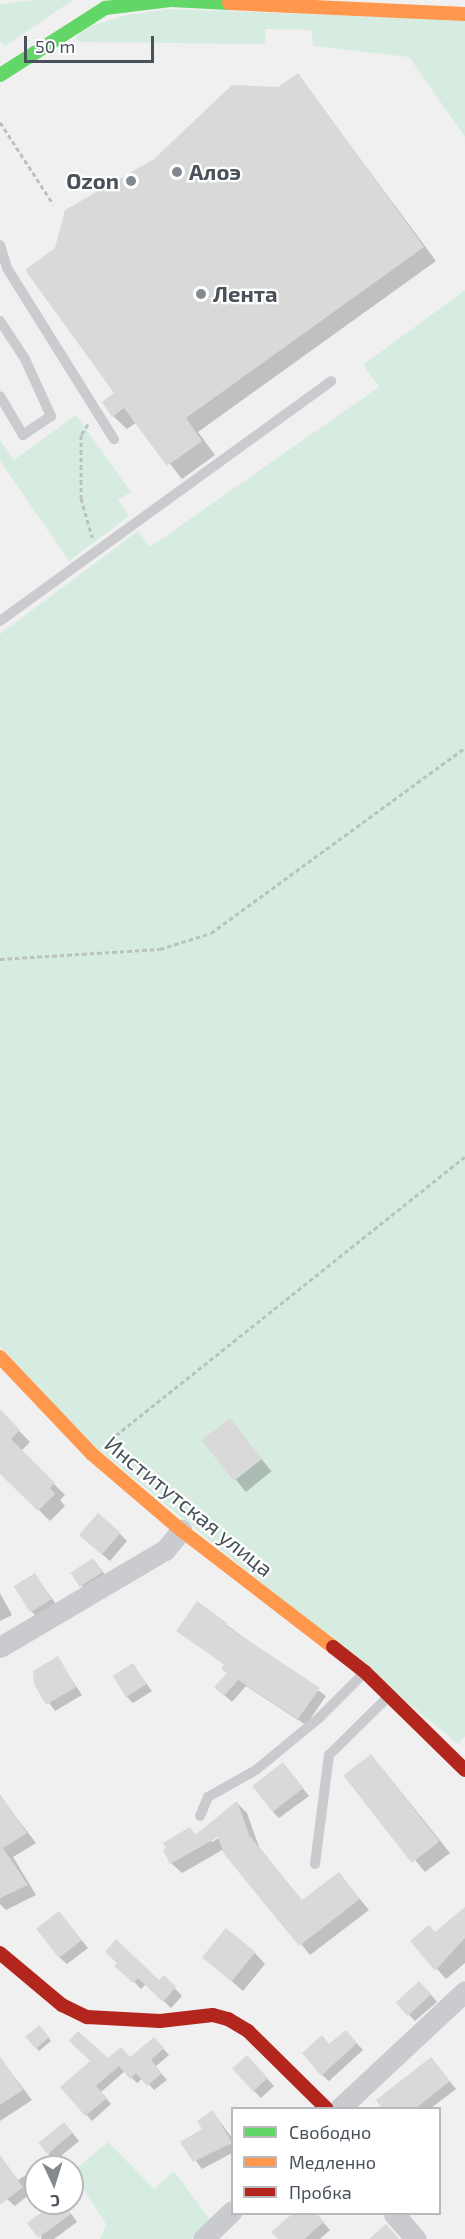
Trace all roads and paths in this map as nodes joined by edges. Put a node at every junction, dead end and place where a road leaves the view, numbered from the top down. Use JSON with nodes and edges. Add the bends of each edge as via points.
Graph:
{"nodes":[{"id":1,"x":103,"y":4,"type":"edge"},
{"id":2,"x":465,"y":14,"type":"edge"},
{"id":3,"x":0,"y":75,"type":"edge"},
{"id":4,"x":0,"y":122,"type":"edge"},
{"id":5,"x":53,"y":204,"type":"dead end"},
{"id":6,"x":0,"y":245,"type":"edge"},
{"id":7,"x":0,"y":321,"type":"edge"},
{"id":8,"x":331,"y":381,"type":"dead end"},
{"id":9,"x":0,"y":396,"type":"edge"},
{"id":10,"x":97,"y":411,"type":"junction"},
{"id":11,"x":114,"y":439,"type":"dead end"},
{"id":12,"x":99,"y":549,"type":"junction"},
{"id":13,"x":0,"y":621,"type":"edge"},
{"id":14,"x":465,"y":748,"type":"edge"},
{"id":15,"x":0,"y":959,"type":"edge"},
{"id":16,"x":465,"y":1157,"type":"edge"},
{"id":17,"x":0,"y":1357,"type":"edge"},
{"id":18,"x":92,"y":1454,"type":"junction"},
{"id":19,"x":181,"y":1530,"type":"junction"},
{"id":20,"x":0,"y":1647,"type":"edge"},
{"id":21,"x":365,"y":1672,"type":"junction"},
{"id":22,"x":390,"y":1696,"type":"junction"},
{"id":23,"x":465,"y":1770,"type":"edge"},
{"id":24,"x":200,"y":1816,"type":"dead end"},
{"id":25,"x":315,"y":1864,"type":"dead end"},
{"id":26,"x":0,"y":1953,"type":"edge"},
{"id":27,"x":465,"y":1991,"type":"edge"},
{"id":28,"x":324,"y":2107,"type":"edge"},
{"id":29,"x":342,"y":2107,"type":"edge"},
{"id":30,"x":231,"y":2212,"type":"edge"},
{"id":31,"x":395,"y":2215,"type":"edge"},
{"id":32,"x":203,"y":2239,"type":"edge"},
{"id":33,"x":416,"y":2239,"type":"edge"}],
"edges":[{"from":1,"to":2,"type":"street","via":[[171,0]]},
{"from":1,"to":3,"type":"street"},
{"from":4,"to":5,"type":"path"},
{"from":6,"to":10,"type":"lane","via":[[7,268]]},
{"from":7,"to":9,"type":"lane","via":[[25,359],[51,416],[22,435]]},
{"from":8,"to":12,"type":"lane"},
{"from":10,"to":11,"type":"lane"},
{"from":10,"to":12,"type":"path","via":[[81,435],[81,498],[89,531]]},
{"from":12,"to":13,"type":"lane"},
{"from":14,"to":15,"type":"path","via":[[211,933],[160,949]]},
{"from":16,"to":18,"type":"path"},
{"from":17,"to":18,"type":"street","name":"Институтская улица"},
{"from":18,"to":19,"type":"street","name":"Институтская улица"},
{"from":19,"to":20,"type":"street","via":[[165,1551]]},
{"from":19,"to":21,"type":"street","name":"Институтская улица"},
{"from":21,"to":22,"type":"street","name":"Институтская улица"},
{"from":21,"to":24,"type":"lane","via":[[320,1718],[256,1770],[208,1797]]},
{"from":22,"to":23,"type":"street","name":"Институтская улица"},
{"from":22,"to":25,"type":"lane","via":[[329,1755]]},
{"from":26,"to":28,"type":"street","via":[[62,2005],[87,2017],[160,2021],[213,2014],[228,2019],[248,2031]]},
{"from":27,"to":29,"type":"street"},
{"from":30,"to":32,"type":"street"},
{"from":31,"to":33,"type":"street"}]}
